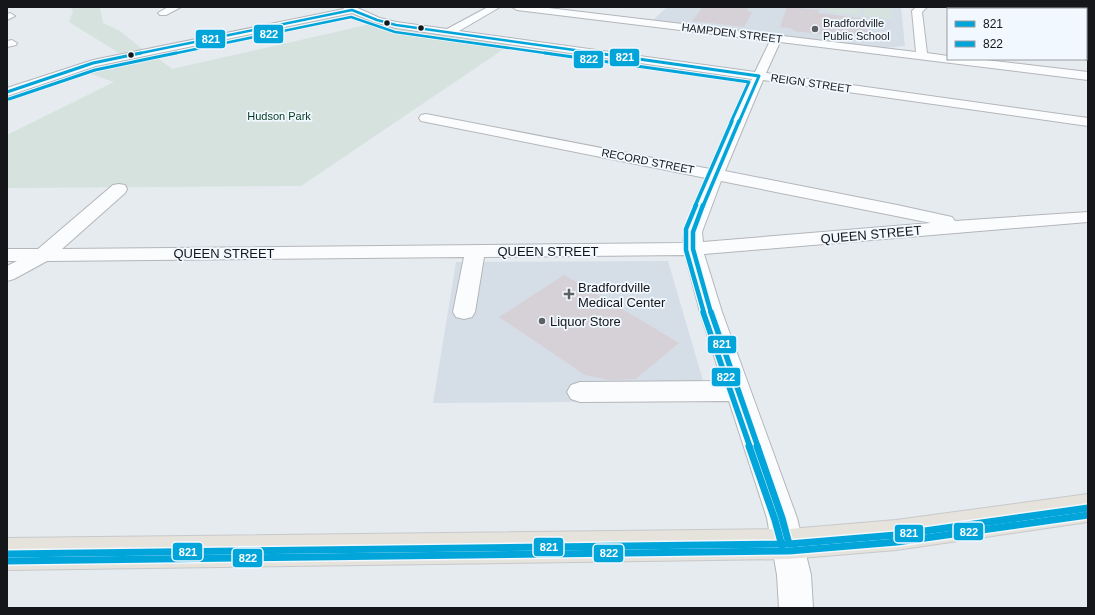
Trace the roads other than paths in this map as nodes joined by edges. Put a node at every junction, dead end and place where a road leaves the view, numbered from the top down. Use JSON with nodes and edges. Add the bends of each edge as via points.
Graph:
{"nodes":[{"id":1,"x":176,"y":7,"type":"edge"},
{"id":2,"x":495,"y":7,"type":"edge"},
{"id":3,"x":517,"y":7,"type":"edge"},
{"id":4,"x":616,"y":7,"type":"edge"},
{"id":5,"x":922,"y":7,"type":"edge"},
{"id":6,"x":350,"y":8,"type":"edge"},
{"id":7,"x":162,"y":13,"type":"dead end"},
{"id":8,"x":604,"y":17,"type":"junction"},
{"id":9,"x":449,"y":32,"type":"junction"},
{"id":10,"x":776,"y":38,"type":"junction"},
{"id":11,"x":922,"y":56,"type":"junction"},
{"id":12,"x":947,"y":59,"type":"edge"},
{"id":13,"x":956,"y":60,"type":"edge"},
{"id":14,"x":759,"y":76,"type":"junction"},
{"id":15,"x":1088,"y":76,"type":"edge"},
{"id":16,"x":7,"y":92,"type":"edge"},
{"id":17,"x":426,"y":118,"type":"dead end"},
{"id":18,"x":1088,"y":122,"type":"edge"},
{"id":19,"x":715,"y":175,"type":"junction"},
{"id":20,"x":119,"y":189,"type":"dead end"},
{"id":21,"x":1088,"y":217,"type":"edge"},
{"id":22,"x":963,"y":226,"type":"junction"},
{"id":23,"x":693,"y":249,"type":"junction"},
{"id":24,"x":475,"y":251,"type":"junction"},
{"id":25,"x":44,"y":254,"type":"junction"},
{"id":26,"x":7,"y":255,"type":"edge"},
{"id":27,"x":7,"y":275,"type":"edge"},
{"id":28,"x":464,"y":312,"type":"dead end"},
{"id":29,"x":739,"y":391,"type":"junction"},
{"id":30,"x":580,"y":392,"type":"dead end"},
{"id":31,"x":1088,"y":508,"type":"edge"},
{"id":32,"x":789,"y":544,"type":"junction"},
{"id":33,"x":7,"y":554,"type":"edge"},
{"id":34,"x":796,"y":608,"type":"edge"}],
"edges":[{"from":1,"to":7,"type":"street"},
{"from":2,"to":9,"type":"street"},
{"from":3,"to":8,"type":"street","name":"HAMPDEN STREET"},
{"from":4,"to":8,"type":"street"},
{"from":5,"to":11,"type":"street","via":[[917,11],[917,16]]},
{"from":6,"to":9,"type":"street","name":"REIGN STREET","via":[[385,23]]},
{"from":6,"to":16,"type":"street","via":[[101,61],[51,75]]},
{"from":8,"to":10,"type":"street","name":"HAMPDEN STREET"},
{"from":9,"to":14,"type":"street","name":"REIGN STREET"},
{"from":10,"to":11,"type":"street","name":"HAMPDEN STREET"},
{"from":10,"to":14,"type":"street"},
{"from":11,"to":12,"type":"street","name":"HAMPDEN STREET"},
{"from":13,"to":15,"type":"street","name":"HAMPDEN STREET"},
{"from":14,"to":18,"type":"street","name":"REIGN STREET"},
{"from":14,"to":19,"type":"street"},
{"from":17,"to":19,"type":"street","name":"RECORD STREET"},
{"from":19,"to":22,"type":"street","name":"RECORD STREET","via":[[897,210]]},
{"from":19,"to":23,"type":"street","via":[[694,232]]},
{"from":20,"to":25,"type":"street"},
{"from":21,"to":22,"type":"street","name":"QUEEN STREET"},
{"from":22,"to":23,"type":"street","name":"QUEEN STREET"},
{"from":23,"to":24,"type":"street","name":"QUEEN STREET"},
{"from":23,"to":29,"type":"street","via":[[711,312]]},
{"from":24,"to":25,"type":"street","name":"QUEEN STREET"},
{"from":24,"to":28,"type":"street"},
{"from":25,"to":26,"type":"street","name":"QUEEN STREET"},
{"from":25,"to":27,"type":"street"},
{"from":29,"to":30,"type":"street"},
{"from":29,"to":32,"type":"street"},
{"from":31,"to":32,"type":"main road","via":[[896,535]]},
{"from":32,"to":33,"type":"main road"},
{"from":32,"to":34,"type":"street"}]}
